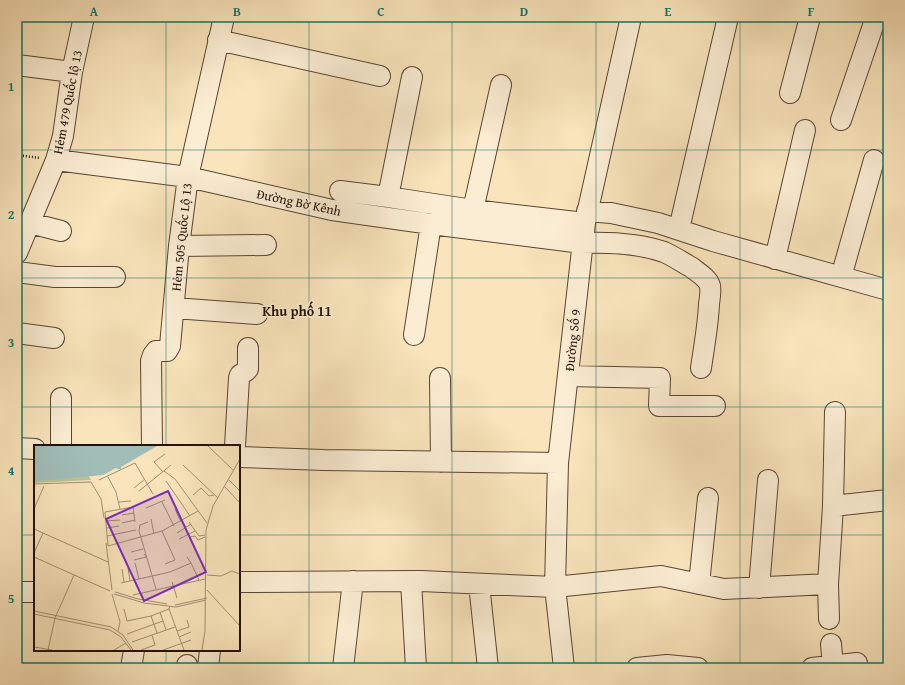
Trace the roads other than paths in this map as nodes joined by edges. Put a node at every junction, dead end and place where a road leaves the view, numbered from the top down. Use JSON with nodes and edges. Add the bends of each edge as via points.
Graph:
{"nodes":[{"id":1,"x":84,"y":17,"type":"edge"},
{"id":2,"x":224,"y":17,"type":"edge"},
{"id":3,"x":631,"y":17,"type":"edge"},
{"id":4,"x":728,"y":17,"type":"edge"},
{"id":5,"x":810,"y":17,"type":"edge"},
{"id":6,"x":876,"y":17,"type":"edge"},
{"id":7,"x":218,"y":40,"type":"junction"},
{"id":8,"x":17,"y":65,"type":"edge"},
{"id":9,"x":72,"y":72,"type":"junction"},
{"id":10,"x":380,"y":76,"type":"dead end"},
{"id":11,"x":412,"y":77,"type":"dead end"},
{"id":12,"x":501,"y":85,"type":"dead end"},
{"id":13,"x":790,"y":93,"type":"dead end"},
{"id":14,"x":841,"y":120,"type":"dead end"},
{"id":15,"x":805,"y":130,"type":"dead end"},
{"id":16,"x":56,"y":160,"type":"junction"},
{"id":17,"x":874,"y":160,"type":"dead end"},
{"id":18,"x":188,"y":177,"type":"junction"},
{"id":19,"x":340,"y":191,"type":"dead end"},
{"id":20,"x":388,"y":196,"type":"junction"},
{"id":21,"x":473,"y":210,"type":"junction"},
{"id":22,"x":586,"y":217,"type":"junction"},
{"id":23,"x":30,"y":223,"type":"junction"},
{"id":24,"x":431,"y":224,"type":"junction"},
{"id":25,"x":679,"y":229,"type":"junction"},
{"id":26,"x":61,"y":231,"type":"dead end"},
{"id":27,"x":582,"y":243,"type":"junction"},
{"id":28,"x":266,"y":245,"type":"dead end"},
{"id":29,"x":179,"y":246,"type":"junction"},
{"id":30,"x":17,"y":253,"type":"edge"},
{"id":31,"x":768,"y":256,"type":"junction"},
{"id":32,"x":17,"y":272,"type":"edge"},
{"id":33,"x":841,"y":276,"type":"junction"},
{"id":34,"x":115,"y":277,"type":"dead end"},
{"id":35,"x":888,"y":290,"type":"edge"},
{"id":36,"x":174,"y":308,"type":"junction"},
{"id":37,"x":257,"y":314,"type":"dead end"},
{"id":38,"x":17,"y":334,"type":"edge"},
{"id":39,"x":414,"y":335,"type":"dead end"},
{"id":40,"x":54,"y":338,"type":"dead end"},
{"id":41,"x":248,"y":348,"type":"dead end"},
{"id":42,"x":702,"y":368,"type":"dead end"},
{"id":43,"x":568,"y":376,"type":"junction"},
{"id":44,"x":440,"y":378,"type":"dead end"},
{"id":45,"x":61,"y":398,"type":"dead end"},
{"id":46,"x":714,"y":406,"type":"dead end"},
{"id":47,"x":836,"y":412,"type":"dead end"},
{"id":48,"x":61,"y":445,"type":"edge"},
{"id":49,"x":152,"y":445,"type":"edge"},
{"id":50,"x":235,"y":445,"type":"edge"},
{"id":51,"x":17,"y":448,"type":"edge"},
{"id":52,"x":34,"y":449,"type":"edge"},
{"id":53,"x":240,"y":457,"type":"edge"},
{"id":54,"x":441,"y":462,"type":"junction"},
{"id":55,"x":558,"y":463,"type":"junction"},
{"id":56,"x":768,"y":480,"type":"dead end"},
{"id":57,"x":708,"y":498,"type":"dead end"},
{"id":58,"x":888,"y":500,"type":"edge"},
{"id":59,"x":833,"y":506,"type":"junction"},
{"id":60,"x":353,"y":581,"type":"junction"},
{"id":61,"x":240,"y":582,"type":"edge"},
{"id":62,"x":411,"y":582,"type":"junction"},
{"id":63,"x":479,"y":584,"type":"junction"},
{"id":64,"x":699,"y":584,"type":"junction"},
{"id":65,"x":828,"y":584,"type":"junction"},
{"id":66,"x":556,"y":587,"type":"junction"},
{"id":67,"x":759,"y":588,"type":"junction"},
{"id":68,"x":17,"y":592,"type":"edge"},
{"id":69,"x":34,"y":592,"type":"edge"},
{"id":70,"x":830,"y":619,"type":"dead end"},
{"id":71,"x":831,"y":644,"type":"dead end"},
{"id":72,"x":134,"y":651,"type":"edge"},
{"id":73,"x":210,"y":651,"type":"edge"},
{"id":74,"x":858,"y":662,"type":"dead end"},
{"id":75,"x":833,"y":666,"type":"junction"},
{"id":76,"x":131,"y":668,"type":"edge"},
{"id":77,"x":208,"y":668,"type":"edge"},
{"id":78,"x":343,"y":668,"type":"edge"},
{"id":79,"x":416,"y":668,"type":"edge"},
{"id":80,"x":488,"y":668,"type":"edge"},
{"id":81,"x":564,"y":668,"type":"edge"},
{"id":82,"x":637,"y":668,"type":"edge"},
{"id":83,"x":698,"y":668,"type":"edge"},
{"id":84,"x":812,"y":668,"type":"edge"}],
"edges":[{"from":1,"to":9,"type":"street","name":"Hẻm 479 Quốc lộ 13"},
{"from":2,"to":7,"type":"street","name":"Hẻm 505 Quốc Lộ 13"},
{"from":3,"to":22,"type":"street","name":"Đường Số 9"},
{"from":4,"to":25,"type":"street"},
{"from":5,"to":13,"type":"street"},
{"from":6,"to":14,"type":"street"},
{"from":7,"to":10,"type":"street"},
{"from":7,"to":18,"type":"street","name":"Hẻm 505 Quốc Lộ 13"},
{"from":8,"to":9,"type":"street","name":"Hẻm 479 Quốc lộ 13"},
{"from":9,"to":16,"type":"street","name":"Hẻm 479 Quốc lộ 13","via":[[63,136]]},
{"from":11,"to":20,"type":"street"},
{"from":12,"to":21,"type":"street"},
{"from":15,"to":31,"type":"street"},
{"from":16,"to":18,"type":"street","name":"Đường Bờ Kênh"},
{"from":16,"to":23,"type":"street","name":"Hẻm 479 Quốc lộ 13"},
{"from":17,"to":33,"type":"street"},
{"from":18,"to":24,"type":"street","name":"Đường Bờ Kênh","via":[[332,210]]},
{"from":18,"to":29,"type":"street","name":"Hẻm 505 Quốc Lộ 13"},
{"from":19,"to":20,"type":"street"},
{"from":20,"to":21,"type":"street"},
{"from":21,"to":22,"type":"street"},
{"from":22,"to":25,"type":"street","via":[[618,214]]},
{"from":22,"to":27,"type":"street","name":"Đường Số 9"},
{"from":23,"to":26,"type":"street"},
{"from":23,"to":30,"type":"street","name":"Hẻm 479 Quốc lộ 13"},
{"from":24,"to":27,"type":"street","name":"Đường Bờ Kênh"},
{"from":24,"to":39,"type":"street"},
{"from":25,"to":31,"type":"street"},
{"from":27,"to":42,"type":"street","name":"Đường Bờ Kênh","via":[[601,242],[654,249],[666,253],[699,273],[710,284],[709,316]]},
{"from":27,"to":43,"type":"street","name":"Đường Số 9"},
{"from":28,"to":29,"type":"street"},
{"from":29,"to":36,"type":"street","name":"Hẻm 505 Quốc Lộ 13"},
{"from":31,"to":33,"type":"street"},
{"from":32,"to":34,"type":"street","via":[[55,277]]},
{"from":33,"to":35,"type":"street"},
{"from":36,"to":37,"type":"street"},
{"from":36,"to":49,"type":"street","name":"Hẻm 505 Quốc Lộ 13","via":[[169,349],[156,351],[151,361]]},
{"from":38,"to":40,"type":"street"},
{"from":41,"to":50,"type":"street","via":[[248,369],[240,374],[239,378]]},
{"from":43,"to":46,"type":"street","via":[[660,378],[659,406]]},
{"from":43,"to":55,"type":"street","name":"Đường Số 9"},
{"from":44,"to":54,"type":"street"},
{"from":45,"to":48,"type":"street"},
{"from":47,"to":59,"type":"street"},
{"from":51,"to":52,"type":"street"},
{"from":53,"to":54,"type":"street"},
{"from":54,"to":55,"type":"street"},
{"from":55,"to":66,"type":"street","name":"Đường Số 9"},
{"from":56,"to":67,"type":"street"},
{"from":57,"to":64,"type":"street"},
{"from":58,"to":59,"type":"street"},
{"from":59,"to":65,"type":"street"},
{"from":60,"to":61,"type":"street"},
{"from":60,"to":62,"type":"street"},
{"from":60,"to":78,"type":"street"},
{"from":62,"to":63,"type":"street"},
{"from":62,"to":79,"type":"street"},
{"from":63,"to":66,"type":"street"},
{"from":63,"to":80,"type":"street"},
{"from":64,"to":66,"type":"street","via":[[661,576]]},
{"from":64,"to":67,"type":"street","via":[[724,589]]},
{"from":65,"to":67,"type":"street"},
{"from":65,"to":70,"type":"street"},
{"from":66,"to":81,"type":"street","name":"Đường Số 9"},
{"from":68,"to":69,"type":"street"},
{"from":71,"to":75,"type":"street"},
{"from":72,"to":76,"type":"street"},
{"from":73,"to":77,"type":"street"},
{"from":74,"to":75,"type":"street"},
{"from":75,"to":84,"type":"street"},
{"from":82,"to":83,"type":"street","via":[[667,665]]}]}
